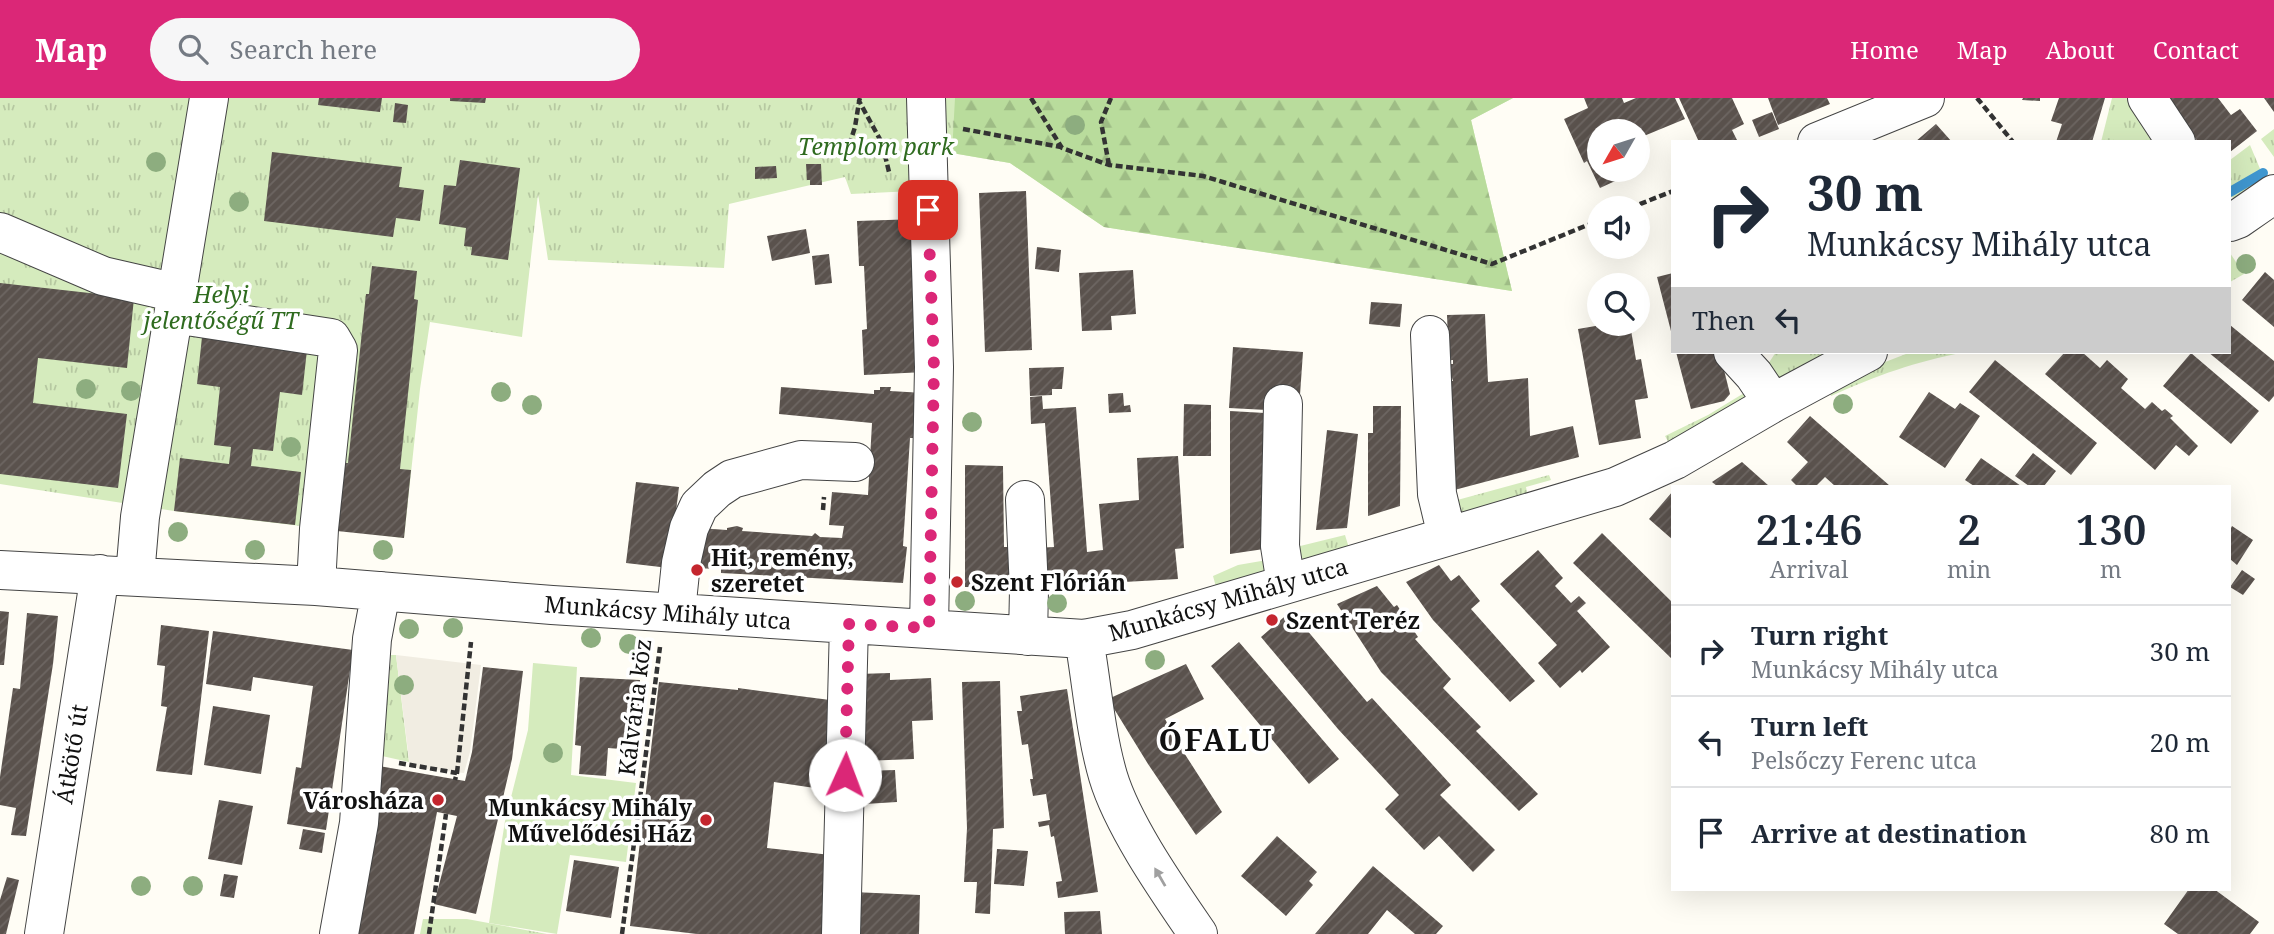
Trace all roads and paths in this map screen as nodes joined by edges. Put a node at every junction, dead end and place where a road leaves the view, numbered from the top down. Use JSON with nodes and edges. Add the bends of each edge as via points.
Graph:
{"nodes":[{"id":1,"x":209,"y":98,"type":"edge"},
{"id":2,"x":1031,"y":98,"type":"edge"},
{"id":3,"x":1111,"y":98,"type":"edge"},
{"id":4,"x":1925,"y":98,"type":"edge"},
{"id":5,"x":1977,"y":98,"type":"edge"},
{"id":6,"x":2147,"y":98,"type":"edge"},
{"id":7,"x":860,"y":99,"type":"edge"},
{"id":8,"x":927,"y":110,"type":"edge"},
{"id":9,"x":1822,"y":140,"type":"edge"},
{"id":10,"x":2011,"y":140,"type":"edge"},
{"id":11,"x":2175,"y":140,"type":"edge"},
{"id":12,"x":1062,"y":148,"type":"junction"},
{"id":13,"x":846,"y":155,"type":"dead end"},
{"id":14,"x":1110,"y":165,"type":"junction"},
{"id":15,"x":891,"y":180,"type":"dead end"},
{"id":16,"x":1671,"y":192,"type":"edge"},
{"id":17,"x":2274,"y":194,"type":"edge"},
{"id":18,"x":1650,"y":200,"type":"edge"},
{"id":19,"x":2231,"y":222,"type":"edge"},
{"id":20,"x":1587,"y":225,"type":"edge"},
{"id":21,"x":0,"y":232,"type":"edge"},
{"id":22,"x":175,"y":304,"type":"junction"},
{"id":23,"x":1430,"y":335,"type":"dead end"},
{"id":24,"x":1734,"y":354,"type":"edge"},
{"id":25,"x":1855,"y":355,"type":"edge"},
{"id":26,"x":1773,"y":403,"type":"junction"},
{"id":27,"x":1283,"y":404,"type":"dead end"},
{"id":28,"x":855,"y":462,"type":"dead end"},
{"id":29,"x":1025,"y":500,"type":"dead end"},
{"id":30,"x":1447,"y":536,"type":"junction"},
{"id":31,"x":0,"y":570,"type":"edge"},
{"id":32,"x":118,"y":575,"type":"junction"},
{"id":33,"x":1286,"y":584,"type":"junction"},
{"id":34,"x":316,"y":586,"type":"junction"},
{"id":35,"x":381,"y":591,"type":"junction"},
{"id":36,"x":670,"y":611,"type":"junction"},
{"id":37,"x":849,"y":624,"type":"junction"},
{"id":38,"x":929,"y":628,"type":"junction"},
{"id":39,"x":1028,"y":636,"type":"junction"},
{"id":40,"x":1084,"y":639,"type":"junction"},
{"id":41,"x":471,"y":642,"type":"dead end"},
{"id":42,"x":408,"y":765,"type":"dead end"},
{"id":43,"x":457,"y":773,"type":"junction"},
{"id":44,"x":455,"y":779,"type":"dead end"},
{"id":45,"x":446,"y":814,"type":"dead end"},
{"id":46,"x":44,"y":934,"type":"edge"},
{"id":47,"x":339,"y":934,"type":"edge"},
{"id":48,"x":429,"y":934,"type":"edge"},
{"id":49,"x":622,"y":934,"type":"edge"},
{"id":50,"x":841,"y":934,"type":"edge"},
{"id":51,"x":1198,"y":934,"type":"edge"}],
"edges":[{"from":1,"to":22,"type":"street","name":"Átkötő út"},
{"from":2,"to":12,"type":"path"},
{"from":3,"to":14,"type":"path","via":[[1101,122]]},
{"from":4,"to":9,"type":"street"},
{"from":5,"to":10,"type":"path"},
{"from":6,"to":11,"type":"street"},
{"from":7,"to":13,"type":"path"},
{"from":7,"to":15,"type":"path","via":[[882,143]]},
{"from":8,"to":12,"type":"path"},
{"from":8,"to":38,"type":"street","via":[[934,367]]},
{"from":12,"to":14,"type":"path"},
{"from":14,"to":20,"type":"path","via":[[1203,176],[1493,264]]},
{"from":16,"to":18,"type":"path"},
{"from":17,"to":19,"type":"street"},
{"from":21,"to":22,"type":"street"},
{"from":22,"to":32,"type":"street","name":"Átkötő út","via":[[140,517]]},
{"from":22,"to":34,"type":"street","via":[[331,338],[338,350]]},
{"from":23,"to":30,"type":"street","via":[[1437,494]]},
{"from":24,"to":26,"type":"street"},
{"from":25,"to":26,"type":"street","name":"Munkácsy Mihály utca"},
{"from":26,"to":30,"type":"street","name":"Munkácsy Mihály utca","via":[[1675,460],[1615,487]]},
{"from":27,"to":33,"type":"street","via":[[1280,546]]},
{"from":28,"to":36,"type":"street","via":[[801,460],[732,479],[717,489],[699,506],[689,528]]},
{"from":29,"to":39,"type":"street"},
{"from":30,"to":33,"type":"street","name":"Munkácsy Mihály utca"},
{"from":31,"to":32,"type":"street","name":"Munkácsy Mihály utca"},
{"from":32,"to":34,"type":"street","name":"Munkácsy Mihály utca"},
{"from":32,"to":46,"type":"street","name":"Átkötő út"},
{"from":33,"to":40,"type":"street","name":"Munkácsy Mihály utca","via":[[1132,630]]},
{"from":34,"to":35,"type":"street","name":"Munkácsy Mihály utca"},
{"from":35,"to":36,"type":"street","name":"Munkácsy Mihály utca"},
{"from":35,"to":47,"type":"street","via":[[372,639],[359,823]]},
{"from":36,"to":37,"type":"street","name":"Munkácsy Mihály utca"},
{"from":36,"to":49,"type":"path","name":"Kálvária köz"},
{"from":37,"to":38,"type":"street","name":"Munkácsy Mihály utca"},
{"from":37,"to":50,"type":"street"},
{"from":38,"to":39,"type":"street","name":"Munkácsy Mihály utca"},
{"from":39,"to":40,"type":"street","name":"Munkácsy Mihály utca"},
{"from":51,"to":40,"type":"street","one_way":true,"via":[[1132,828],[1109,778]]},
{"from":41,"to":43,"type":"path"},
{"from":42,"to":43,"type":"path"},
{"from":43,"to":44,"type":"path"},
{"from":45,"to":48,"type":"path"}]}
